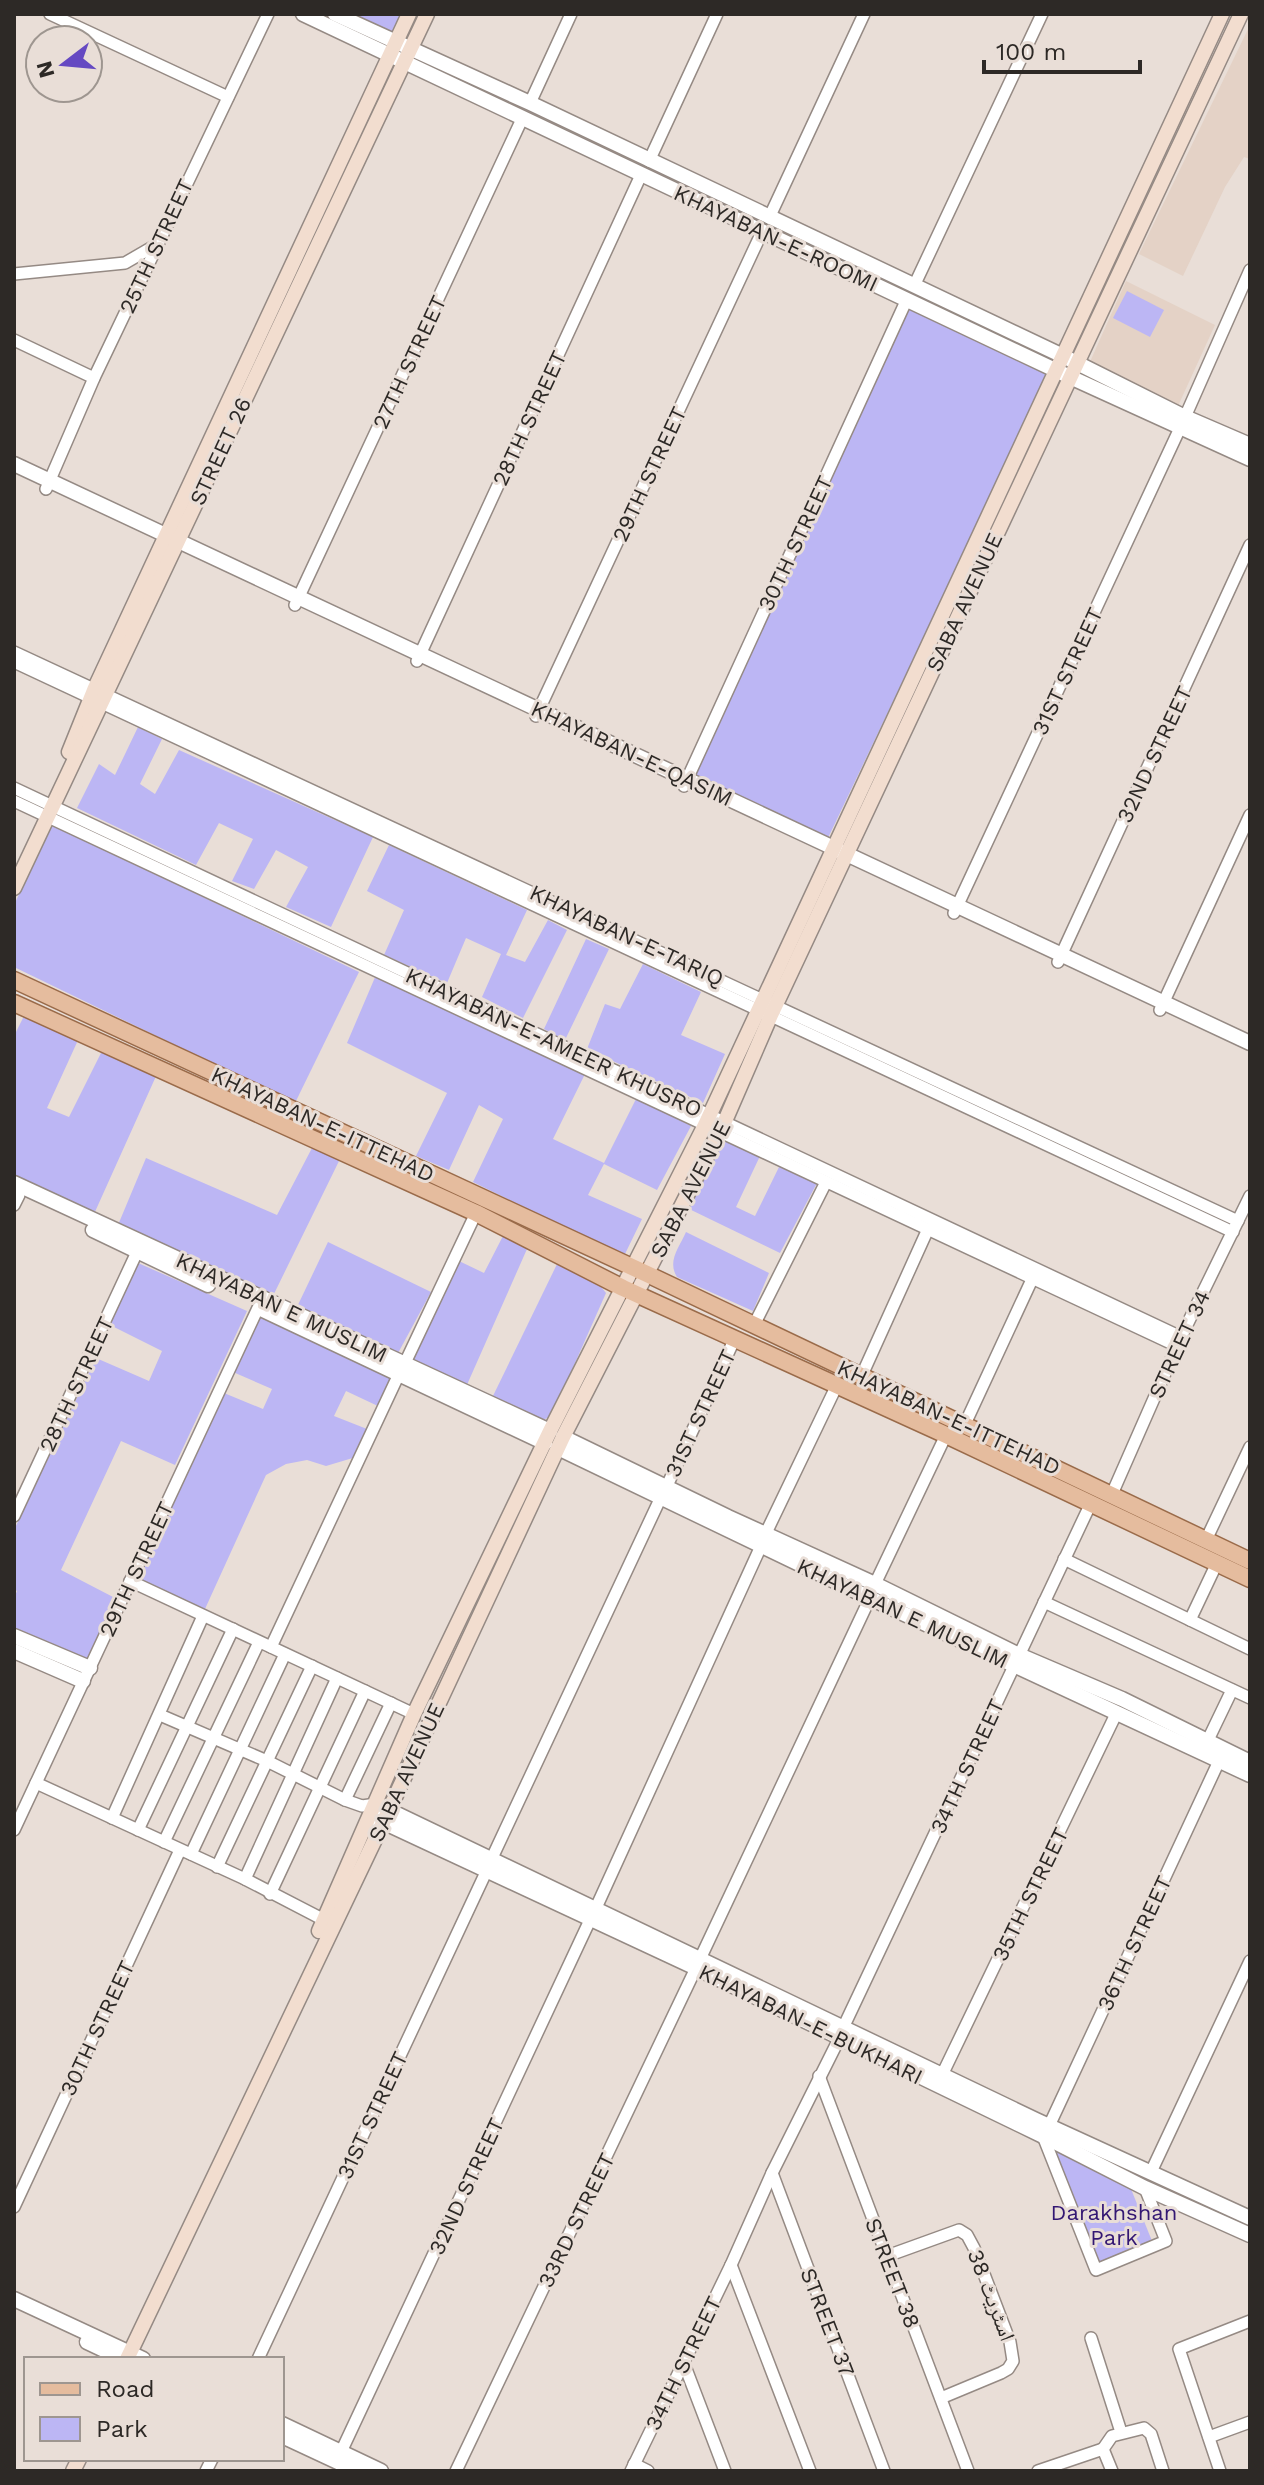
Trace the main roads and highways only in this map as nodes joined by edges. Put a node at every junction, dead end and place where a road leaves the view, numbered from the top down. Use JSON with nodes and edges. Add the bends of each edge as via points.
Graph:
{"nodes":[{"id":1,"x":409,"y":14,"type":"edge"},
{"id":2,"x":427,"y":14,"type":"edge"},
{"id":3,"x":1222,"y":14,"type":"edge"},
{"id":4,"x":1241,"y":14,"type":"edge"},
{"id":5,"x":1063,"y":374,"type":"junction"},
{"id":6,"x":171,"y":541,"type":"junction"},
{"id":7,"x":48,"y":810,"type":"junction"},
{"id":8,"x":14,"y":867,"type":"edge"},
{"id":9,"x":14,"y":888,"type":"edge"},
{"id":10,"x":14,"y":980,"type":"edge"},
{"id":11,"x":14,"y":1003,"type":"edge"},
{"id":12,"x":640,"y":1271,"type":"junction"},
{"id":13,"x":630,"y":1291,"type":"junction"},
{"id":14,"x":554,"y":1440,"type":"junction"},
{"id":15,"x":1250,"y":1561,"type":"edge"},
{"id":16,"x":1250,"y":1579,"type":"edge"},
{"id":17,"x":376,"y":1811,"type":"junction"},
{"id":18,"x":126,"y":2356,"type":"edge"}],
"edges":[{"from":1,"to":6,"type":"main road","name":"STREET 26"},
{"from":2,"to":6,"type":"main road","name":"STREET 26"},
{"from":3,"to":5,"type":"main road","name":"SABA AVENUE","via":[[1063,356]]},
{"from":4,"to":5,"type":"main road","name":"SABA AVENUE","via":[[1079,363]]},
{"from":5,"to":12,"type":"main road","name":"SABA AVENUE"},
{"from":6,"to":7,"type":"main road","name":"STREET 26"},
{"from":7,"to":8,"type":"main road","name":"STREET 26"},
{"from":7,"to":9,"type":"main road","name":"STREET 26"},
{"from":10,"to":12,"type":"main road","name":"KHAYABAN-E-ITTEHAD"},
{"from":11,"to":13,"type":"main road","name":"KHAYABAN-E-ITTEHAD","via":[[476,1213]]},
{"from":12,"to":13,"type":"main road","name":"SABA AVENUE"},
{"from":12,"to":15,"type":"main road","name":"KHAYABAN-E-ITTEHAD"},
{"from":13,"to":14,"type":"main road","name":"SABA AVENUE"},
{"from":13,"to":16,"type":"main road","name":"KHAYABAN-E-ITTEHAD"},
{"from":14,"to":17,"type":"main road","name":"SABA AVENUE"},
{"from":14,"to":17,"type":"main road","name":"SABA AVENUE","via":[[414,1714]]},
{"from":17,"to":18,"type":"main road","name":"SABA AVENUE"}]}
